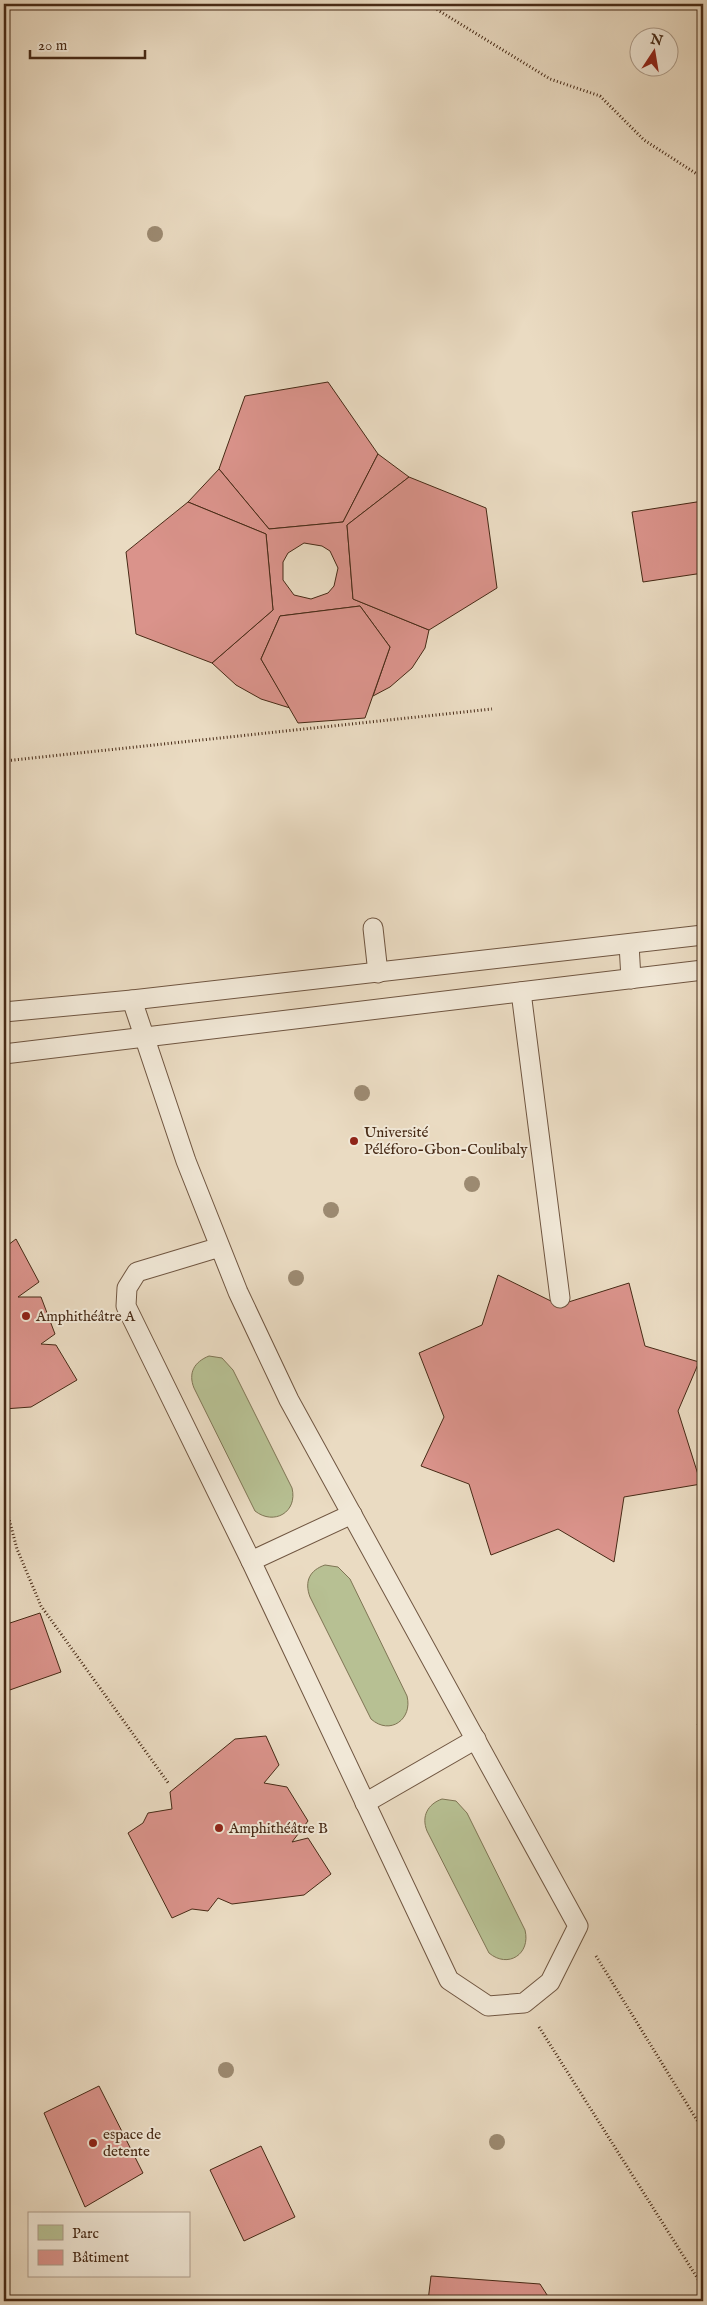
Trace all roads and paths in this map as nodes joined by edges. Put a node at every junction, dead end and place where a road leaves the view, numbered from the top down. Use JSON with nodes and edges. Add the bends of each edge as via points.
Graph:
{"nodes":[{"id":1,"x":428,"y":4,"type":"edge"},
{"id":2,"x":703,"y":178,"type":"edge"},
{"id":3,"x":492,"y":709,"type":"dead end"},
{"id":4,"x":4,"y":761,"type":"edge"},
{"id":5,"x":372,"y":928,"type":"dead end"},
{"id":6,"x":703,"y":935,"type":"edge"},
{"id":7,"x":629,"y":944,"type":"junction"},
{"id":8,"x":703,"y":970,"type":"edge"},
{"id":9,"x":378,"y":973,"type":"junction"},
{"id":10,"x":631,"y":979,"type":"junction"},
{"id":11,"x":521,"y":992,"type":"junction"},
{"id":12,"x":132,"y":1000,"type":"junction"},
{"id":13,"x":4,"y":1012,"type":"edge"},
{"id":14,"x":145,"y":1038,"type":"junction"},
{"id":15,"x":4,"y":1054,"type":"edge"},
{"id":16,"x":220,"y":1247,"type":"junction"},
{"id":17,"x":560,"y":1298,"type":"dead end"},
{"id":18,"x":4,"y":1500,"type":"edge"},
{"id":19,"x":352,"y":1514,"type":"junction"},
{"id":20,"x":251,"y":1561,"type":"junction"},
{"id":21,"x":476,"y":1739,"type":"junction"},
{"id":22,"x":169,"y":1784,"type":"dead end"},
{"id":23,"x":365,"y":1803,"type":"junction"},
{"id":24,"x":578,"y":1926,"type":"junction"},
{"id":25,"x":524,"y":2003,"type":"junction"},
{"id":26,"x":703,"y":2118,"type":"edge"},
{"id":27,"x":698,"y":2122,"type":"junction"},
{"id":28,"x":703,"y":2130,"type":"edge"},
{"id":29,"x":703,"y":2287,"type":"edge"}],
"edges":[{"from":1,"to":2,"type":"path","via":[[550,79],[600,96],[644,140]]},
{"from":3,"to":4,"type":"path"},
{"from":5,"to":9,"type":"lane"},
{"from":6,"to":7,"type":"lane"},
{"from":7,"to":9,"type":"lane"},
{"from":7,"to":10,"type":"lane"},
{"from":8,"to":10,"type":"lane"},
{"from":9,"to":12,"type":"lane"},
{"from":10,"to":11,"type":"lane"},
{"from":11,"to":14,"type":"lane"},
{"from":11,"to":17,"type":"lane"},
{"from":12,"to":13,"type":"lane"},
{"from":12,"to":14,"type":"lane"},
{"from":14,"to":15,"type":"lane"},
{"from":14,"to":16,"type":"lane","via":[[186,1161]]},
{"from":16,"to":19,"type":"lane","via":[[289,1400]]},
{"from":16,"to":20,"type":"lane","via":[[137,1272],[126,1288],[126,1306]]},
{"from":18,"to":22,"type":"path","via":[[17,1549],[41,1606]]},
{"from":19,"to":20,"type":"lane"},
{"from":19,"to":21,"type":"lane"},
{"from":20,"to":23,"type":"lane"},
{"from":21,"to":23,"type":"lane"},
{"from":21,"to":24,"type":"lane"},
{"from":23,"to":25,"type":"lane","via":[[449,1980],[488,2006]]},
{"from":24,"to":25,"type":"lane","via":[[550,1982]]},
{"from":24,"to":27,"type":"path"},
{"from":25,"to":29,"type":"path"},
{"from":26,"to":27,"type":"path"},
{"from":27,"to":28,"type":"path"}]}
